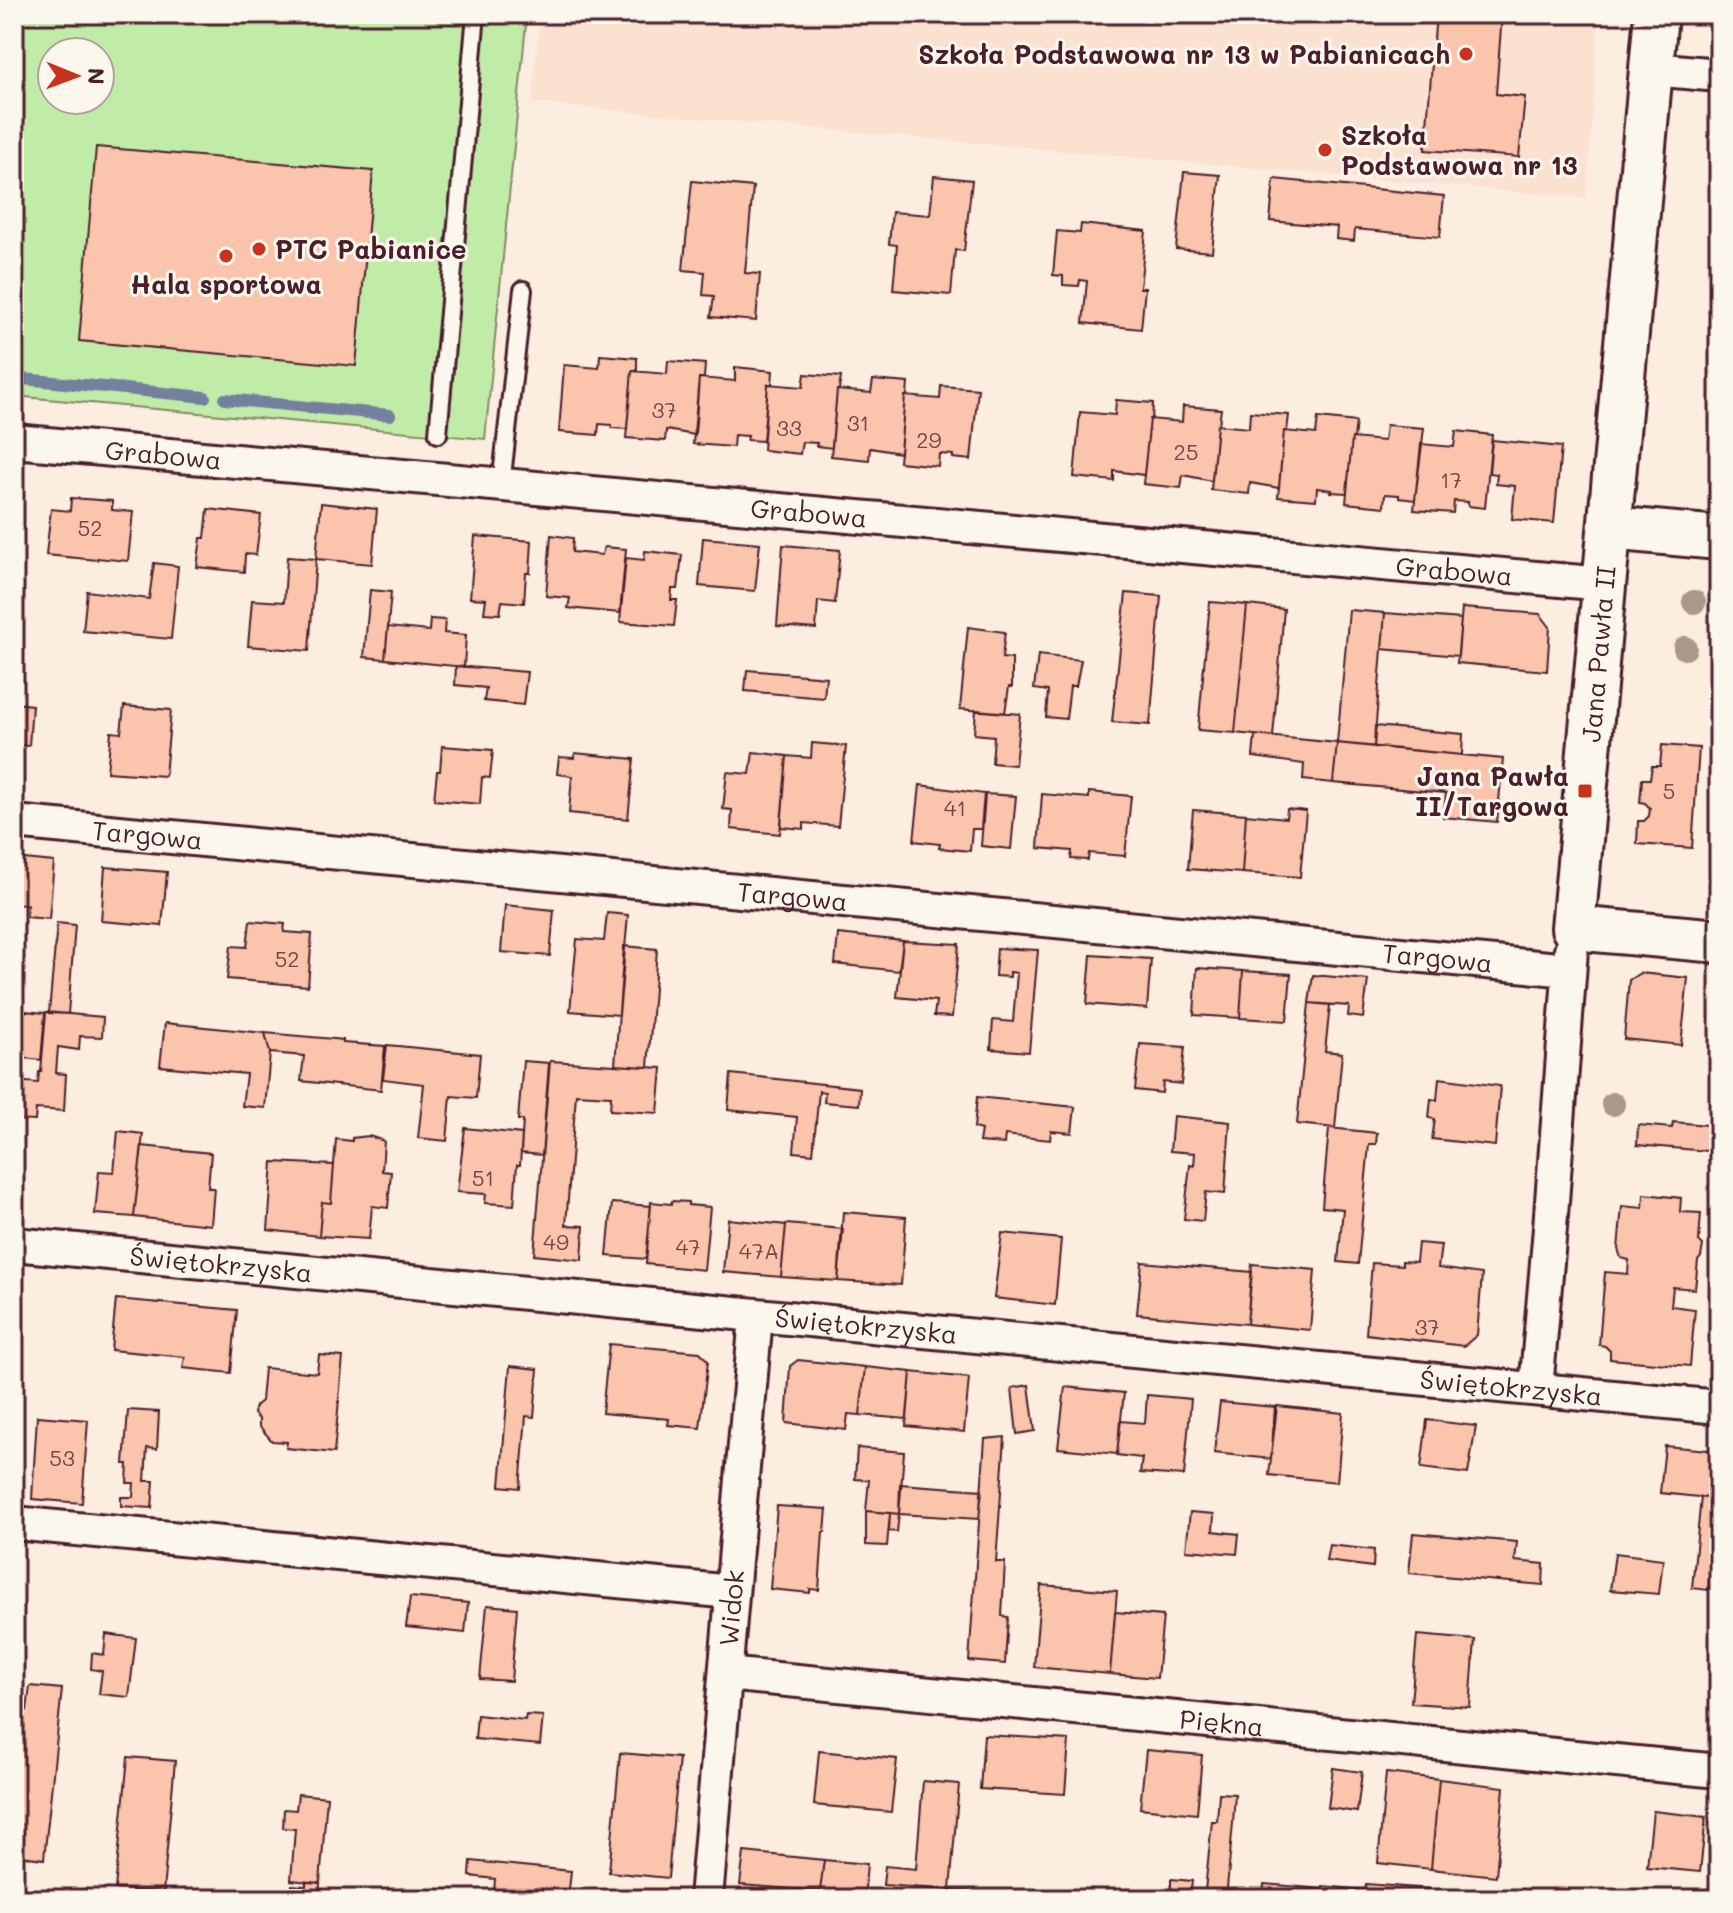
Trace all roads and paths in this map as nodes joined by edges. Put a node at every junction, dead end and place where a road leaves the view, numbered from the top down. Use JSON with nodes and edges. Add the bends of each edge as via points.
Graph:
{"nodes":[{"id":1,"x":476,"y":14,"type":"edge"},
{"id":2,"x":1656,"y":14,"type":"edge"},
{"id":3,"x":1652,"y":69,"type":"junction"},
{"id":4,"x":1719,"y":75,"type":"edge"},
{"id":5,"x":523,"y":290,"type":"dead end"},
{"id":6,"x":438,"y":434,"type":"dead end"},
{"id":7,"x":14,"y":441,"type":"edge"},
{"id":8,"x":501,"y":485,"type":"junction"},
{"id":9,"x":1610,"y":528,"type":"junction"},
{"id":10,"x":1719,"y":538,"type":"edge"},
{"id":11,"x":1604,"y":584,"type":"junction"},
{"id":12,"x":14,"y":822,"type":"edge"},
{"id":13,"x":1573,"y":928,"type":"junction"},
{"id":14,"x":1719,"y":941,"type":"edge"},
{"id":15,"x":1569,"y":970,"type":"junction"},
{"id":16,"x":14,"y":1244,"type":"edge"},
{"id":17,"x":756,"y":1316,"type":"junction"},
{"id":18,"x":1536,"y":1389,"type":"junction"},
{"id":19,"x":1719,"y":1407,"type":"edge"},
{"id":20,"x":14,"y":1523,"type":"edge"},
{"id":21,"x":732,"y":1592,"type":"junction"},
{"id":22,"x":726,"y":1674,"type":"junction"},
{"id":23,"x":1719,"y":1771,"type":"edge"},
{"id":24,"x":706,"y":1899,"type":"edge"}],
"edges":[{"from":1,"to":6,"type":"lane"},
{"from":2,"to":3,"type":"street","name":"Jana Pawła II"},
{"from":3,"to":4,"type":"street"},
{"from":3,"to":9,"type":"street","name":"Jana Pawła II"},
{"from":5,"to":8,"type":"lane"},
{"from":7,"to":8,"type":"street","name":"Grabowa"},
{"from":8,"to":11,"type":"street","name":"Grabowa"},
{"from":9,"to":10,"type":"street"},
{"from":9,"to":11,"type":"street","name":"Jana Pawła II"},
{"from":11,"to":13,"type":"street","name":"Jana Pawła II"},
{"from":12,"to":15,"type":"street","name":"Targowa"},
{"from":13,"to":14,"type":"street"},
{"from":13,"to":15,"type":"street","name":"Jana Pawła II"},
{"from":15,"to":18,"type":"street","name":"Jana Pawła II"},
{"from":16,"to":17,"type":"street","name":"Świętokrzyska"},
{"from":17,"to":18,"type":"street","name":"Świętokrzyska"},
{"from":17,"to":21,"type":"street","name":"Widok"},
{"from":18,"to":19,"type":"street","name":"Świętokrzyska"},
{"from":20,"to":21,"type":"street"},
{"from":21,"to":22,"type":"street","name":"Widok"},
{"from":22,"to":23,"type":"street","name":"Piękna"},
{"from":22,"to":24,"type":"street","name":"Widok"}]}
